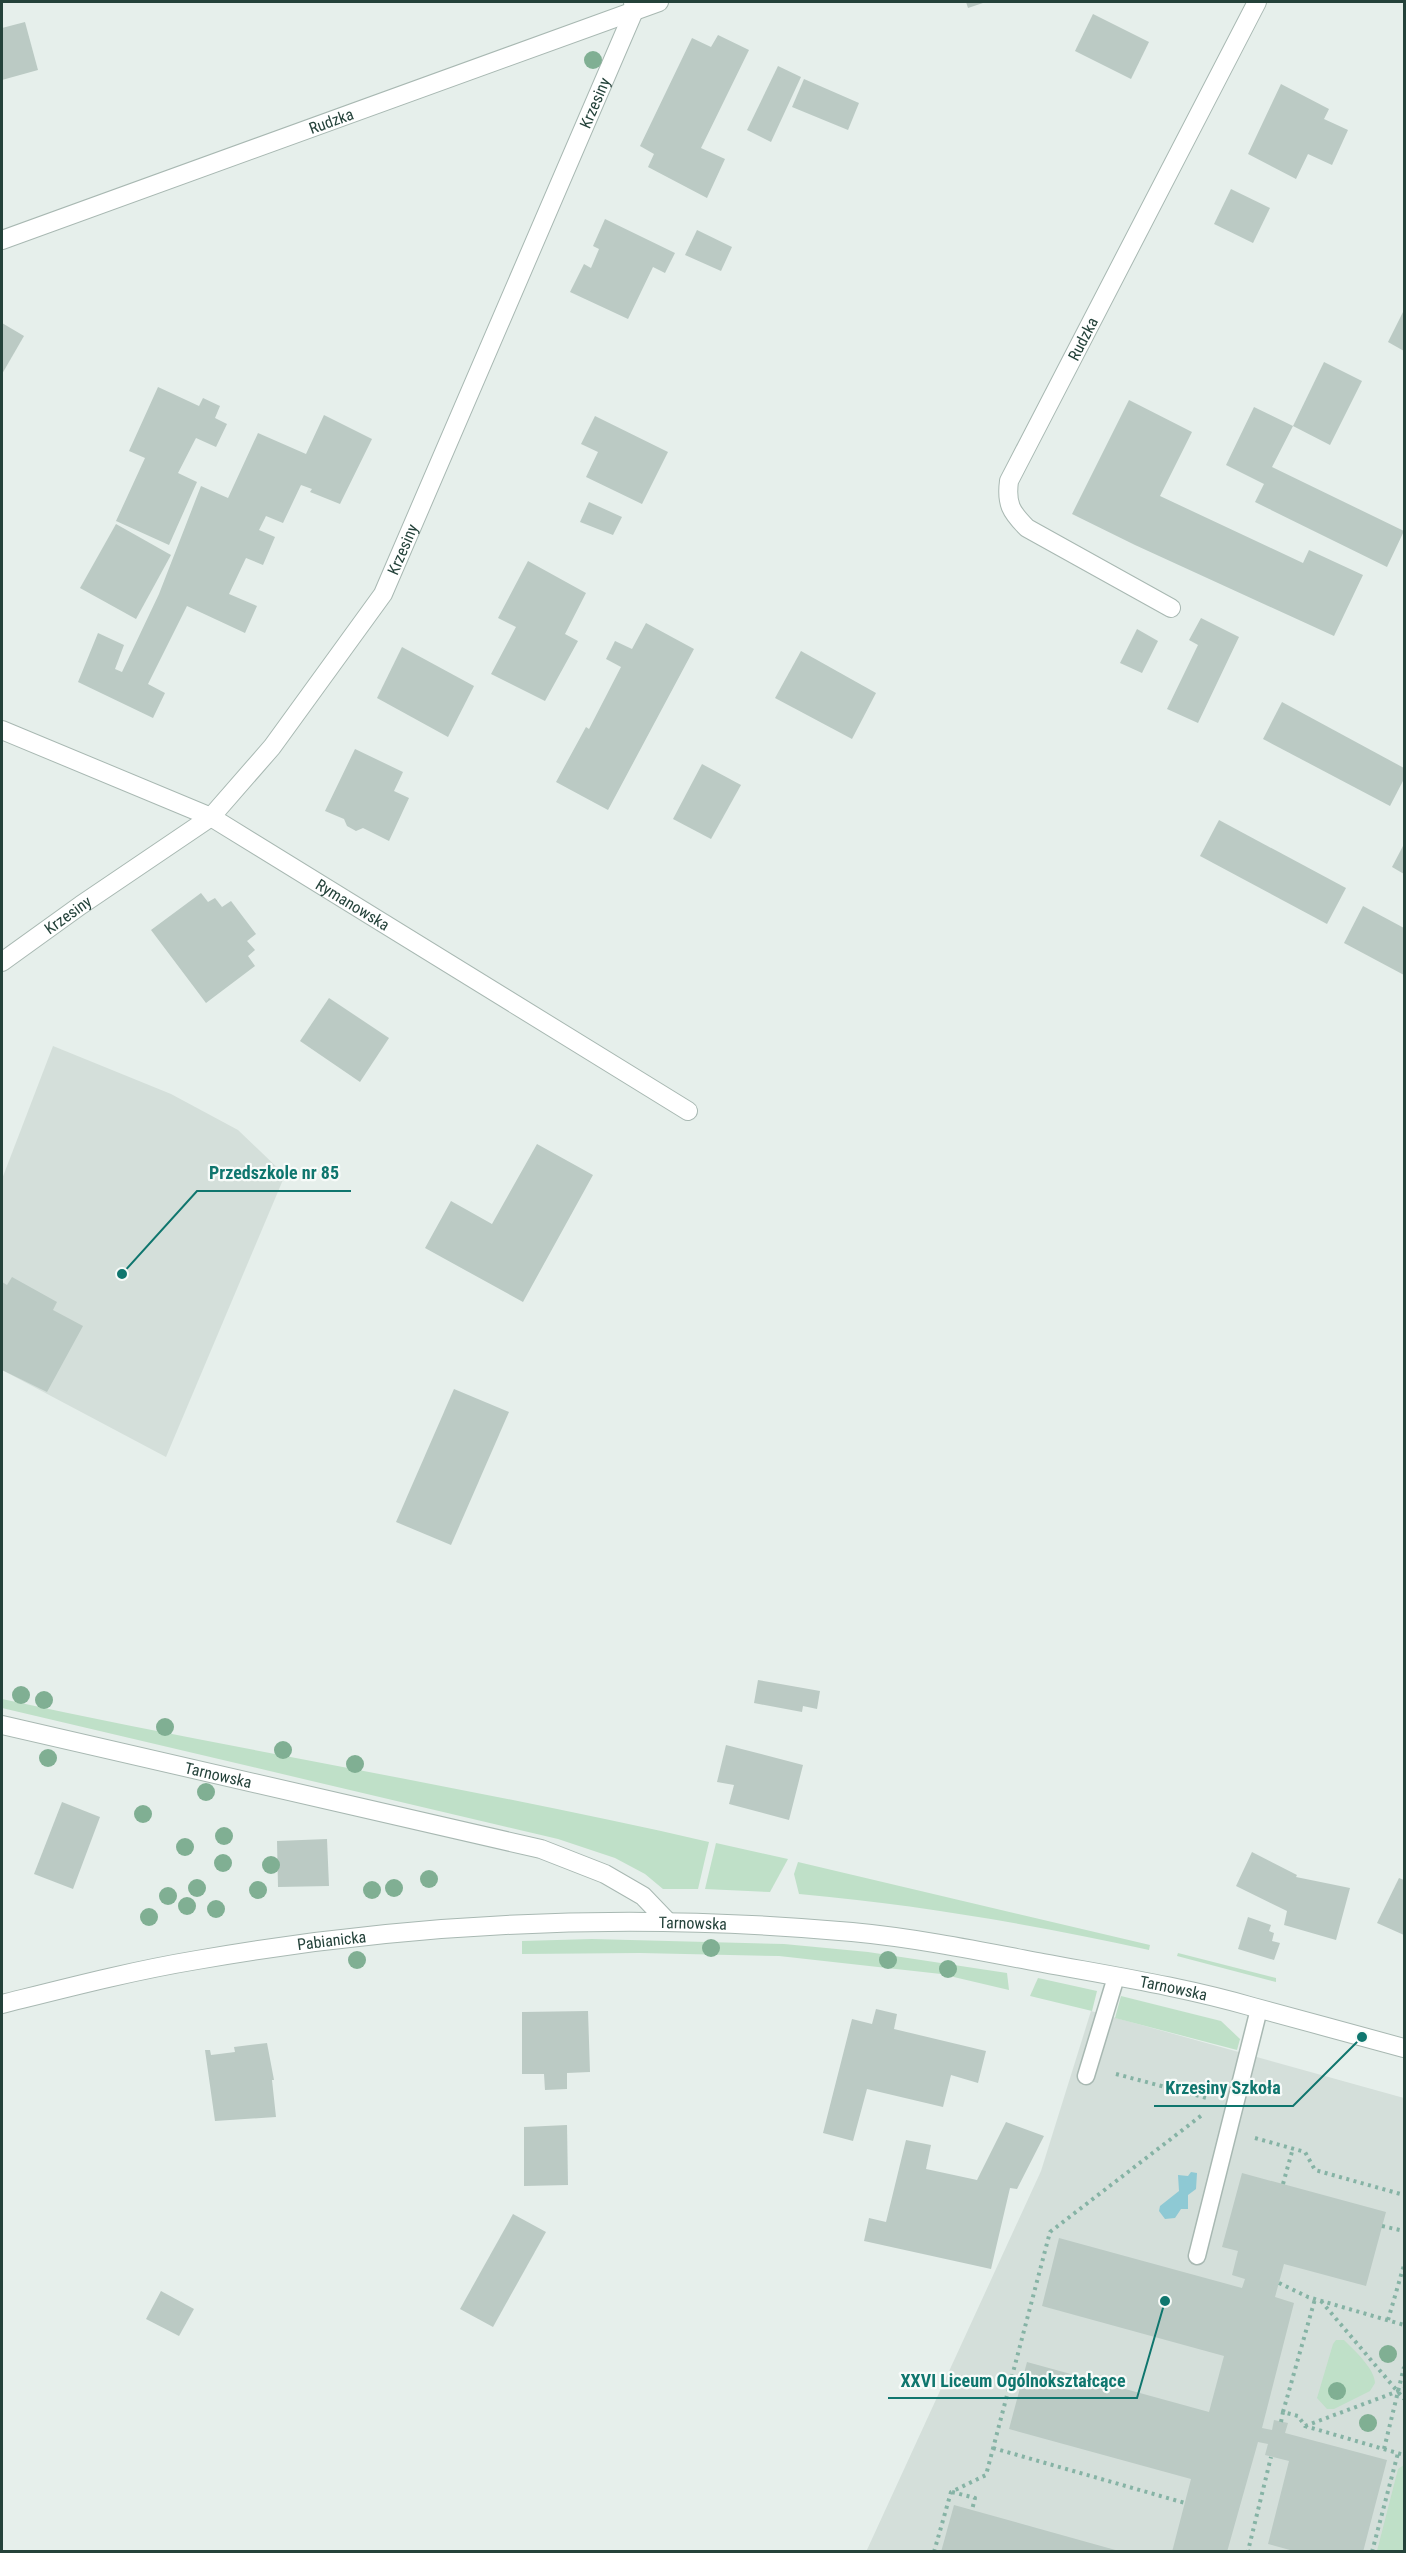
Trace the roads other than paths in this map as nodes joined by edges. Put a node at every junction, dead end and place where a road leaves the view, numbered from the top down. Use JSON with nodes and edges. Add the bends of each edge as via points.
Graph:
{"nodes":[{"id":1,"x":659,"y":2,"type":"edge"},
{"id":2,"x":1257,"y":2,"type":"edge"},
{"id":3,"x":633,"y":6,"type":"edge"},
{"id":4,"x":2,"y":240,"type":"edge"},
{"id":5,"x":1172,"y":608,"type":"dead end"},
{"id":6,"x":2,"y":730,"type":"edge"},
{"id":7,"x":211,"y":817,"type":"junction"},
{"id":8,"x":2,"y":962,"type":"edge"},
{"id":9,"x":688,"y":1111,"type":"dead end"},
{"id":10,"x":2,"y":1725,"type":"edge"},
{"id":11,"x":667,"y":1921,"type":"junction"},
{"id":12,"x":1116,"y":1977,"type":"junction"},
{"id":13,"x":2,"y":2004,"type":"edge"},
{"id":14,"x":1259,"y":2009,"type":"junction"},
{"id":15,"x":1404,"y":2048,"type":"edge"},
{"id":16,"x":1087,"y":2071,"type":"road end"},
{"id":17,"x":1197,"y":2256,"type":"dead end"}],
"edges":[{"from":1,"to":3,"type":"street","name":"Rudzka"},
{"from":2,"to":5,"type":"street","name":"Rudzka","via":[[1009,481],[1007,497],[1014,514],[1027,528]]},
{"from":3,"to":4,"type":"street","name":"Rudzka"},
{"from":3,"to":7,"type":"street","name":"Krzesiny","via":[[383,594],[272,747]]},
{"from":6,"to":7,"type":"street","name":"Rymanowska"},
{"from":7,"to":8,"type":"street","name":"Krzesiny"},
{"from":7,"to":9,"type":"street","name":"Rymanowska"},
{"from":10,"to":11,"type":"street","name":"Tarnowska","via":[[541,1849],[605,1874],[643,1896]]},
{"from":11,"to":12,"type":"street","name":"Tarnowska","via":[[853,1932],[947,1945]]},
{"from":11,"to":13,"type":"street","name":"Pabianicka","via":[[445,1927],[317,1941],[195,1960]]},
{"from":12,"to":14,"type":"street","name":"Tarnowska"},
{"from":12,"to":16,"type":"lane"},
{"from":14,"to":15,"type":"street","name":"Tarnowska"},
{"from":14,"to":17,"type":"lane"}]}
